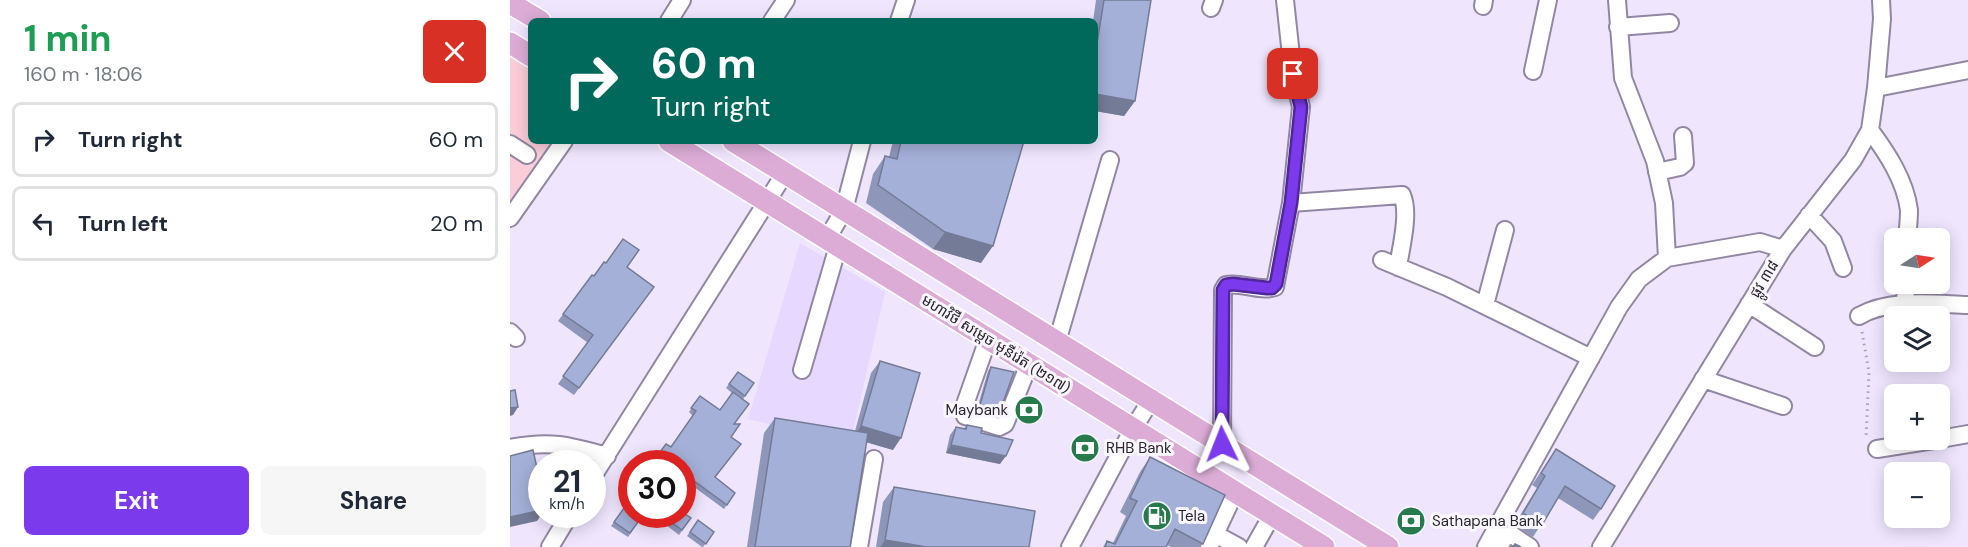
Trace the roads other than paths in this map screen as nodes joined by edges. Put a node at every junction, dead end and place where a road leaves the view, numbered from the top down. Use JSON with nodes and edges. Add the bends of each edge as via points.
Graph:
{"nodes":[{"id":1,"x":682,"y":0,"type":"edge"},
{"id":2,"x":786,"y":0,"type":"edge"},
{"id":3,"x":906,"y":0,"type":"edge"},
{"id":4,"x":1285,"y":0,"type":"edge"},
{"id":5,"x":1548,"y":0,"type":"edge"},
{"id":6,"x":1617,"y":0,"type":"edge"},
{"id":7,"x":1881,"y":0,"type":"edge"},
{"id":8,"x":510,"y":3,"type":"edge"},
{"id":9,"x":535,"y":18,"type":"edge"},
{"id":10,"x":671,"y":18,"type":"edge"},
{"id":11,"x":774,"y":18,"type":"edge"},
{"id":12,"x":900,"y":18,"type":"edge"},
{"id":13,"x":1670,"y":23,"type":"dead end"},
{"id":14,"x":1618,"y":27,"type":"junction"},
{"id":15,"x":510,"y":43,"type":"edge"},
{"id":16,"x":528,"y":54,"type":"edge"},
{"id":17,"x":1968,"y":70,"type":"edge"},
{"id":18,"x":1533,"y":71,"type":"dead end"},
{"id":19,"x":1876,"y":88,"type":"junction"},
{"id":20,"x":1870,"y":130,"type":"junction"},
{"id":21,"x":1683,"y":136,"type":"dead end"},
{"id":22,"x":510,"y":144,"type":"edge"},
{"id":23,"x":562,"y":144,"type":"edge"},
{"id":24,"x":674,"y":144,"type":"edge"},
{"id":25,"x":738,"y":144,"type":"edge"},
{"id":26,"x":861,"y":144,"type":"edge"},
{"id":27,"x":527,"y":155,"type":"dead end"},
{"id":28,"x":1110,"y":160,"type":"dead end"},
{"id":29,"x":1657,"y":171,"type":"junction"},
{"id":30,"x":785,"y":173,"type":"junction"},
{"id":31,"x":766,"y":201,"type":"junction"},
{"id":32,"x":1291,"y":203,"type":"junction"},
{"id":33,"x":844,"y":210,"type":"junction"},
{"id":34,"x":1809,"y":215,"type":"junction"},
{"id":35,"x":510,"y":218,"type":"edge"},
{"id":36,"x":1908,"y":228,"type":"edge"},
{"id":37,"x":1505,"y":230,"type":"dead end"},
{"id":38,"x":832,"y":242,"type":"junction"},
{"id":39,"x":1783,"y":249,"type":"junction"},
{"id":40,"x":1667,"y":258,"type":"junction"},
{"id":41,"x":1382,"y":260,"type":"dead end"},
{"id":42,"x":1398,"y":267,"type":"junction"},
{"id":43,"x":1843,"y":268,"type":"dead end"},
{"id":44,"x":1905,"y":294,"type":"edge"},
{"id":45,"x":1905,"y":303,"type":"junction"},
{"id":46,"x":1749,"y":304,"type":"junction"},
{"id":47,"x":1485,"y":305,"type":"junction"},
{"id":48,"x":1968,"y":305,"type":"edge"},
{"id":49,"x":1859,"y":316,"type":"road end"},
{"id":50,"x":988,"y":339,"type":"junction"},
{"id":51,"x":1057,"y":342,"type":"junction"},
{"id":52,"x":1815,"y":347,"type":"dead end"},
{"id":53,"x":1590,"y":358,"type":"junction"},
{"id":54,"x":1029,"y":364,"type":"junction"},
{"id":55,"x":802,"y":370,"type":"dead end"},
{"id":56,"x":1703,"y":379,"type":"junction"},
{"id":57,"x":1151,"y":400,"type":"junction"},
{"id":58,"x":1783,"y":406,"type":"dead end"},
{"id":59,"x":1133,"y":429,"type":"junction"},
{"id":60,"x":1968,"y":434,"type":"edge"},
{"id":61,"x":1950,"y":437,"type":"edge"},
{"id":62,"x":1222,"y":444,"type":"junction"},
{"id":63,"x":510,"y":448,"type":"edge"},
{"id":64,"x":1884,"y":448,"type":"edge"},
{"id":65,"x":1877,"y":449,"type":"road end"},
{"id":66,"x":607,"y":456,"type":"joint"},
{"id":67,"x":874,"y":459,"type":"dead end"},
{"id":68,"x":1235,"y":492,"type":"junction"},
{"id":69,"x":1272,"y":514,"type":"junction"},
{"id":70,"x":562,"y":528,"type":"edge"},
{"id":71,"x":1212,"y":541,"type":"edge"},
{"id":72,"x":550,"y":547,"type":"edge"},
{"id":73,"x":860,"y":547,"type":"edge"},
{"id":74,"x":1070,"y":547,"type":"edge"},
{"id":75,"x":1239,"y":547,"type":"edge"},
{"id":76,"x":1254,"y":547,"type":"edge"},
{"id":77,"x":1324,"y":547,"type":"edge"},
{"id":78,"x":1388,"y":547,"type":"edge"},
{"id":79,"x":1485,"y":547,"type":"edge"},
{"id":80,"x":1499,"y":547,"type":"edge"},
{"id":81,"x":1530,"y":547,"type":"edge"},
{"id":82,"x":1601,"y":547,"type":"edge"}],
"edges":[{"from":1,"to":10,"type":"street"},
{"from":2,"to":11,"type":"street"},
{"from":3,"to":12,"type":"street"},
{"from":4,"to":32,"type":"street","via":[[1293,74],[1301,107]]},
{"from":5,"to":18,"type":"street"},
{"from":6,"to":14,"type":"street"},
{"from":7,"to":19,"type":"street","name":"ផ្លូវ ៣៨"},
{"from":8,"to":9,"type":"main road"},
{"from":13,"to":14,"type":"street"},
{"from":14,"to":29,"type":"street","via":[[1623,78]]},
{"from":15,"to":16,"type":"main road"},
{"from":17,"to":19,"type":"street"},
{"from":19,"to":20,"type":"street","name":"ផ្លូវ ៣៨"},
{"from":20,"to":34,"type":"street","name":"ផ្លូវ ៣៨","via":[[1853,160]]},
{"from":20,"to":36,"type":"street","via":[[1899,177],[1909,209]]},
{"from":21,"to":29,"type":"street","via":[[1685,163]]},
{"from":22,"to":27,"type":"street"},
{"from":23,"to":35,"type":"street"},
{"from":24,"to":31,"type":"main road","name":"មហាវិថី សម្តេច មុនីរ៉េត (២១៧)"},
{"from":25,"to":30,"type":"main road"},
{"from":26,"to":33,"type":"street"},
{"from":28,"to":51,"type":"street"},
{"from":29,"to":40,"type":"street","via":[[1664,203]]},
{"from":30,"to":31,"type":"street"},
{"from":30,"to":33,"type":"main road"},
{"from":31,"to":38,"type":"main road","name":"មហាវិថី សម្តេច មុនីរ៉េត (២១៧)"},
{"from":31,"to":66,"type":"street"},
{"from":32,"to":42,"type":"street","via":[[1402,195],[1406,211]]},
{"from":32,"to":62,"type":"street","via":[[1275,286],[1233,284],[1223,290]]},
{"from":33,"to":38,"type":"street"},
{"from":33,"to":51,"type":"main road"},
{"from":34,"to":39,"type":"street","name":"ផ្លូវ ៣៨"},
{"from":34,"to":43,"type":"street","via":[[1833,241]]},
{"from":37,"to":47,"type":"street"},
{"from":38,"to":50,"type":"main road","name":"មហាវិថី សម្តេច មុនីរ៉េត (២១៧)"},
{"from":38,"to":55,"type":"street"},
{"from":39,"to":40,"type":"street","via":[[1760,242]]},
{"from":39,"to":46,"type":"street","name":"ផ្លូវ ៣៨"},
{"from":40,"to":53,"type":"street","via":[[1639,279]]},
{"from":41,"to":42,"type":"street"},
{"from":42,"to":47,"type":"street"},
{"from":44,"to":45,"type":"street"},
{"from":45,"to":48,"type":"street"},
{"from":45,"to":49,"type":"street"},
{"from":46,"to":52,"type":"street"},
{"from":46,"to":56,"type":"street","name":"ផ្លូវ ៣៨"},
{"from":47,"to":53,"type":"street"},
{"from":50,"to":54,"type":"main road","name":"មហាវិថី សម្តេច មុនីរ៉េត (២១៧)"},
{"from":50,"to":54,"type":"street","via":[[963,410],[965,416],[999,427],[1005,424]]},
{"from":51,"to":57,"type":"main road"},
{"from":53,"to":79,"type":"street"},
{"from":54,"to":59,"type":"main road","name":"មហាវិថី សម្តេច មុនីរ៉េត (២១៧)"},
{"from":56,"to":58,"type":"street"},
{"from":56,"to":82,"type":"street","name":"ផ្លូវ ៣៨"},
{"from":57,"to":59,"type":"street"},
{"from":57,"to":62,"type":"main road"},
{"from":59,"to":68,"type":"main road","name":"មហាវិថី សម្តេច មុនីរ៉េត (២១៧)"},
{"from":59,"to":74,"type":"street"},
{"from":60,"to":61,"type":"street"},
{"from":62,"to":78,"type":"main road"},
{"from":63,"to":66,"type":"street","via":[[566,444]]},
{"from":64,"to":65,"type":"street"},
{"from":67,"to":73,"type":"street"},
{"from":68,"to":69,"type":"main road","name":"មហាវិថី សម្តេច មុនីរ៉េត (២១៧)"},
{"from":68,"to":71,"type":"street"},
{"from":69,"to":76,"type":"street"},
{"from":69,"to":77,"type":"main road","name":"មហាវិថី សម្តេច មុនីរ៉េត (២១៧)"},
{"from":70,"to":72,"type":"street"},
{"from":71,"to":75,"type":"street"},
{"from":80,"to":81,"type":"street","via":[[1505,537],[1512,535]]}]}
